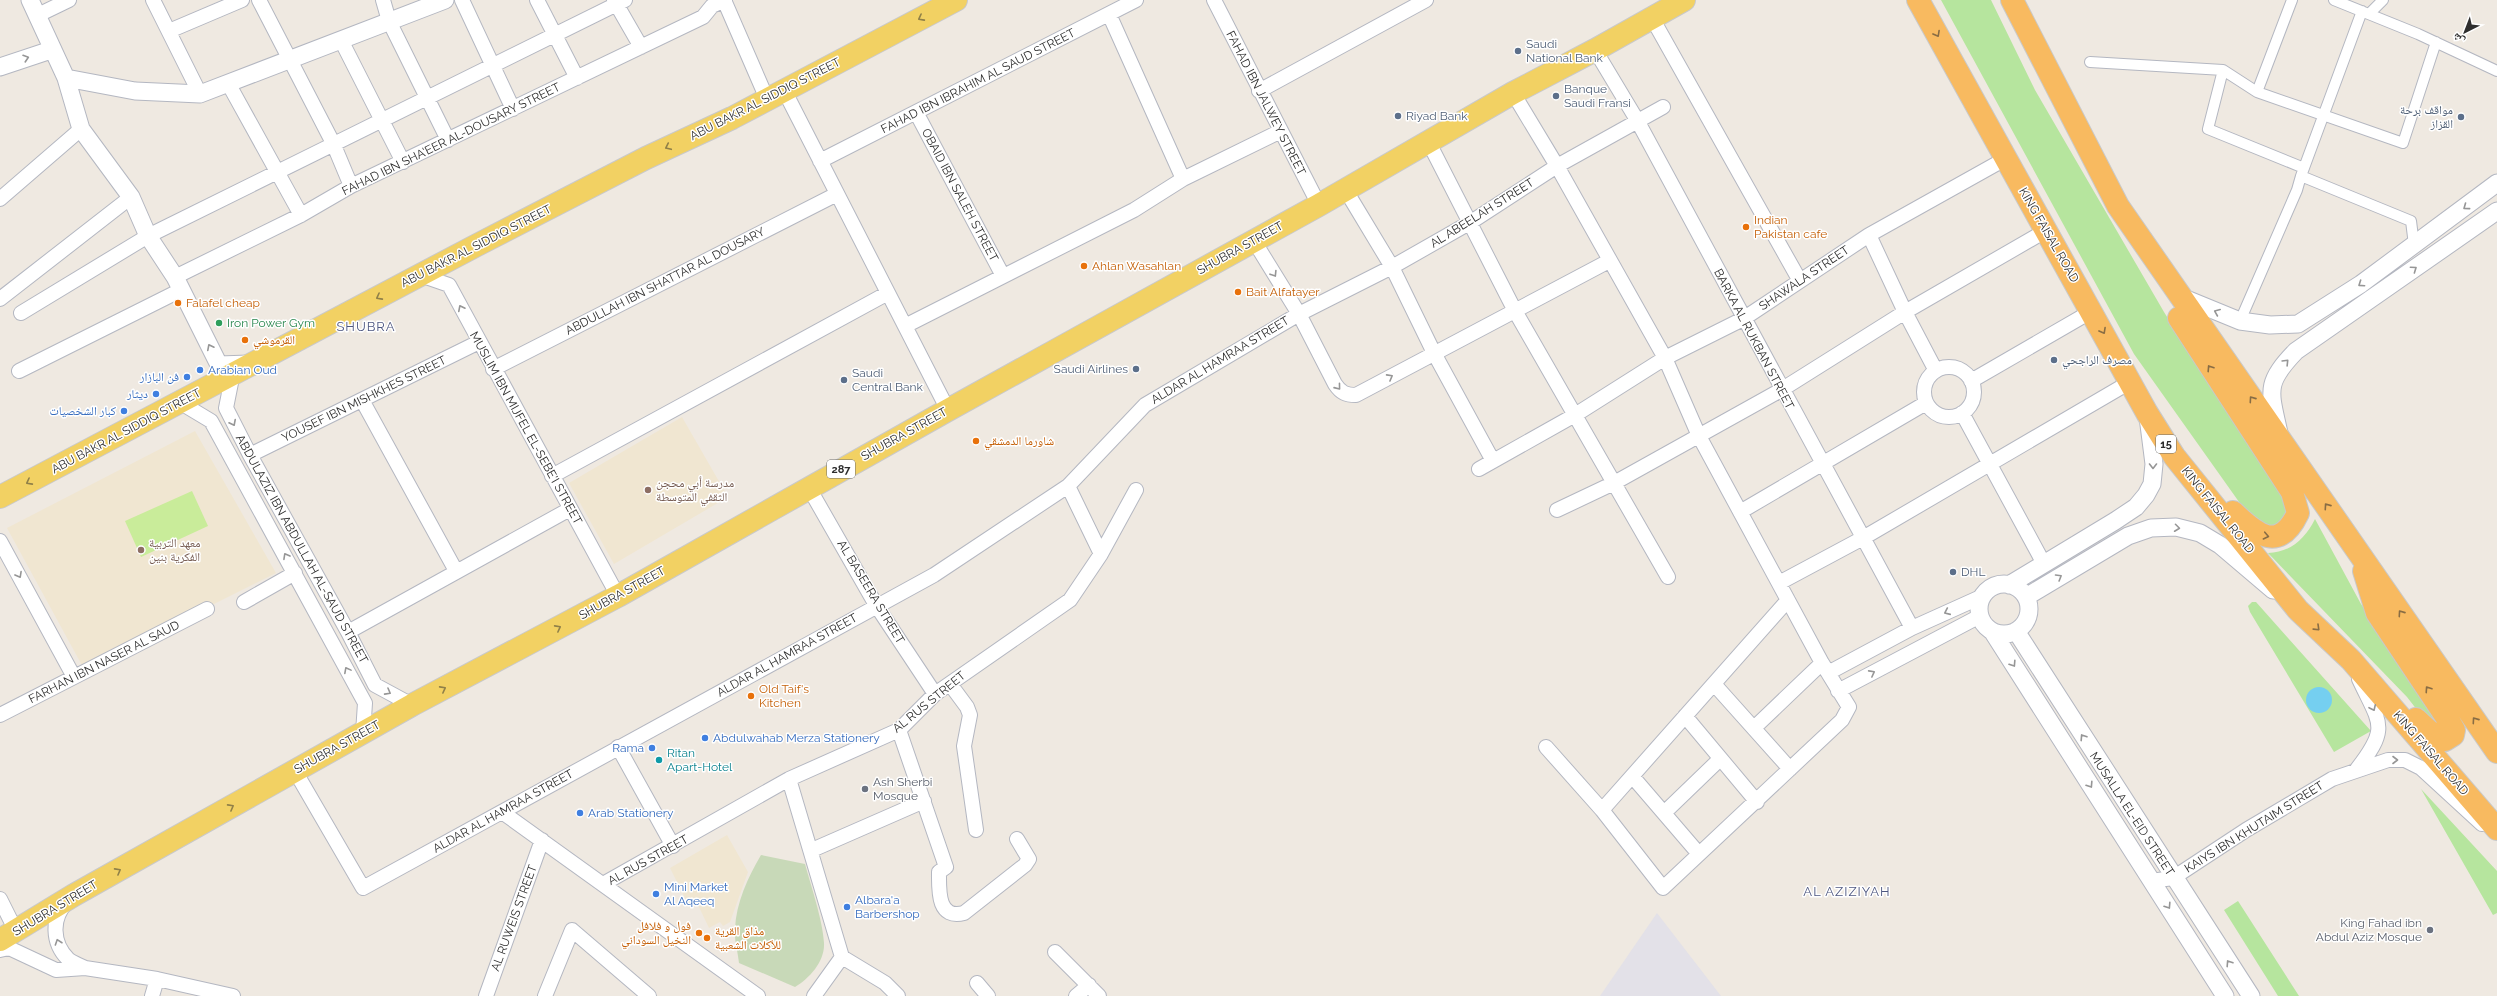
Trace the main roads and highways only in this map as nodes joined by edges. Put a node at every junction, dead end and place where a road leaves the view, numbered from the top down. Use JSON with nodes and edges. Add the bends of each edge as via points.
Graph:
{"nodes":[{"id":1,"x":956,"y":0,"type":"edge"},
{"id":2,"x":1684,"y":0,"type":"edge"},
{"id":3,"x":2012,"y":0,"type":"edge"},
{"id":4,"x":1918,"y":3,"type":"edge"},
{"id":5,"x":2118,"y":206,"type":"junction"},
{"id":6,"x":2174,"y":456,"type":"junction"},
{"id":7,"x":0,"y":497,"type":"edge"},
{"id":8,"x":2357,"y":550,"type":"junction"},
{"id":9,"x":2366,"y":677,"type":"junction"},
{"id":10,"x":2497,"y":752,"type":"edge"},
{"id":11,"x":2497,"y":829,"type":"edge"},
{"id":12,"x":8,"y":936,"type":"edge"}],
"edges":[{"from":1,"to":7,"type":"main road","name":"ABU BAKR AL SIDDIQ STREET","one_way":true,"via":[[776,95],[646,158],[420,275]]},
{"from":12,"to":2,"type":"main road","name":"SHUBRA STREET","number":"287","one_way":true,"via":[[74,895],[412,705],[618,596],[1319,205],[1513,93]]},
{"from":3,"to":5,"type":"highway"},
{"from":4,"to":6,"type":"highway","name":"KING FAISAL ROAD","number":"15","one_way":true,"via":[[2147,413]]},
{"from":6,"to":5,"type":"highway","one_way":true,"via":[[2253,531],[2268,538],[2280,536],[2293,524],[2298,513],[2292,492],[2187,333]]},
{"from":8,"to":5,"type":"highway","one_way":true},
{"from":6,"to":9,"type":"highway","name":"KING FAISAL ROAD","number":"15","one_way":true,"via":[[2298,610]]},
{"from":9,"to":8,"type":"highway","one_way":true,"via":[[2440,739],[2445,740],[2453,736],[2454,730],[2449,721],[2377,613]]},
{"from":10,"to":8,"type":"highway","one_way":true},
{"from":9,"to":11,"type":"highway","name":"KING FAISAL ROAD","number":"15"}]}
